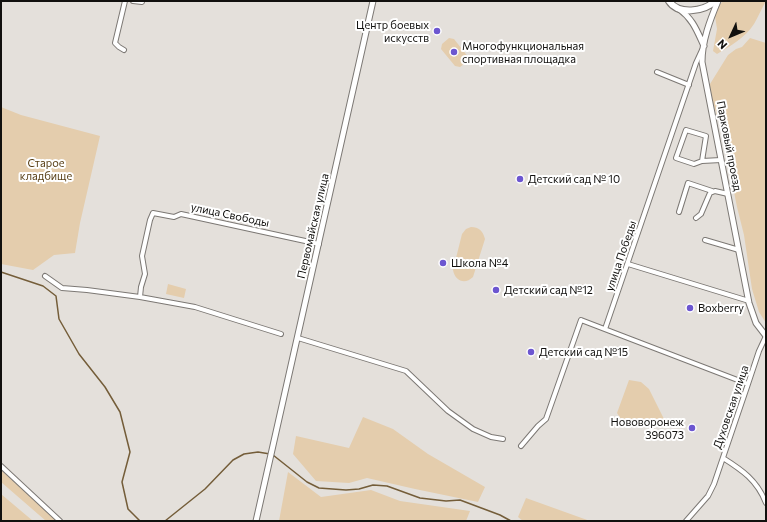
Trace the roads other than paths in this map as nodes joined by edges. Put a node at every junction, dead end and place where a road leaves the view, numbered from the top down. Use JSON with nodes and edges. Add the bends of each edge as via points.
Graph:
{"nodes":[{"id":1,"x":125,"y":1,"type":"edge"},
{"id":2,"x":133,"y":1,"type":"edge"},
{"id":3,"x":142,"y":1,"type":"edge"},
{"id":4,"x":373,"y":1,"type":"edge"},
{"id":5,"x":662,"y":1,"type":"edge"},
{"id":6,"x":669,"y":1,"type":"edge"},
{"id":7,"x":716,"y":1,"type":"edge"},
{"id":8,"x":675,"y":7,"type":"junction"},
{"id":9,"x":704,"y":46,"type":"junction"},
{"id":10,"x":124,"y":50,"type":"dead end"},
{"id":11,"x":657,"y":72,"type":"dead end"},
{"id":12,"x":689,"y":85,"type":"junction"},
{"id":13,"x":721,"y":160,"type":"junction"},
{"id":14,"x":702,"y":161,"type":"junction"},
{"id":15,"x":712,"y":191,"type":"junction"},
{"id":16,"x":728,"y":194,"type":"junction"},
{"id":17,"x":678,"y":212,"type":"dead end"},
{"id":18,"x":696,"y":218,"type":"dead end"},
{"id":19,"x":705,"y":240,"type":"dead end"},
{"id":20,"x":319,"y":244,"type":"junction"},
{"id":21,"x":739,"y":250,"type":"junction"},
{"id":22,"x":628,"y":264,"type":"junction"},
{"id":23,"x":45,"y":276,"type":"dead end"},
{"id":24,"x":140,"y":297,"type":"junction"},
{"id":25,"x":749,"y":301,"type":"junction"},
{"id":26,"x":605,"y":329,"type":"junction"},
{"id":27,"x":281,"y":334,"type":"dead end"},
{"id":28,"x":766,"y":336,"type":"edge"},
{"id":29,"x":298,"y":338,"type":"junction"},
{"id":30,"x":748,"y":384,"type":"junction"},
{"id":31,"x":503,"y":438,"type":"dead end"},
{"id":32,"x":521,"y":446,"type":"dead end"},
{"id":33,"x":723,"y":458,"type":"junction"},
{"id":34,"x":1,"y":466,"type":"edge"},
{"id":35,"x":766,"y":502,"type":"edge"},
{"id":36,"x":60,"y":521,"type":"edge"},
{"id":37,"x":256,"y":521,"type":"edge"},
{"id":38,"x":686,"y":521,"type":"edge"}],
"edges":[{"from":1,"to":10,"type":"street","via":[[115,43]]},
{"from":2,"to":3,"type":"street"},
{"from":4,"to":20,"type":"street","name":"Первомайская улица"},
{"from":5,"to":8,"type":"main road"},
{"from":6,"to":8,"type":"main road"},
{"from":7,"to":8,"type":"main road","via":[[699,9]]},
{"from":7,"to":9,"type":"street","name":"Парковый проезд"},
{"from":8,"to":9,"type":"street","via":[[692,22]]},
{"from":9,"to":12,"type":"street","name":"улица Победы"},
{"from":9,"to":13,"type":"street","name":"Парковый проезд","via":[[702,62]]},
{"from":11,"to":12,"type":"street"},
{"from":12,"to":22,"type":"street","name":"улица Победы"},
{"from":13,"to":14,"type":"street"},
{"from":13,"to":16,"type":"street","name":"Парковый проезд"},
{"from":14,"to":14,"type":"street","via":[[706,136],[686,130],[676,158],[694,164]]},
{"from":15,"to":16,"type":"street"},
{"from":15,"to":17,"type":"street","via":[[688,183]]},
{"from":15,"to":18,"type":"street","via":[[701,214]]},
{"from":16,"to":21,"type":"street","name":"Парковый проезд"},
{"from":19,"to":21,"type":"street"},
{"from":20,"to":24,"type":"street","name":"улица Свободы","via":[[181,214],[174,217],[153,213],[142,256],[146,274]]},
{"from":20,"to":29,"type":"street","name":"Первомайская улица"},
{"from":21,"to":25,"type":"street","name":"Парковый проезд"},
{"from":22,"to":25,"type":"street"},
{"from":22,"to":26,"type":"street","name":"улица Победы"},
{"from":23,"to":24,"type":"street","via":[[62,288]]},
{"from":24,"to":27,"type":"street","via":[[195,307]]},
{"from":25,"to":28,"type":"street","name":"Парковый проезд","via":[[756,323]]},
{"from":26,"to":30,"type":"street"},
{"from":26,"to":32,"type":"street","via":[[581,320],[546,419]]},
{"from":28,"to":30,"type":"street","name":"Духовская улица"},
{"from":29,"to":31,"type":"street","via":[[406,371],[448,411],[473,429],[491,437]]},
{"from":29,"to":37,"type":"street","name":"Первомайская улица"},
{"from":30,"to":33,"type":"street","name":"Духовская улица"},
{"from":33,"to":35,"type":"street","via":[[750,477]]},
{"from":33,"to":38,"type":"street","name":"Духовская улица","via":[[708,496]]},
{"from":34,"to":36,"type":"street"}]}
